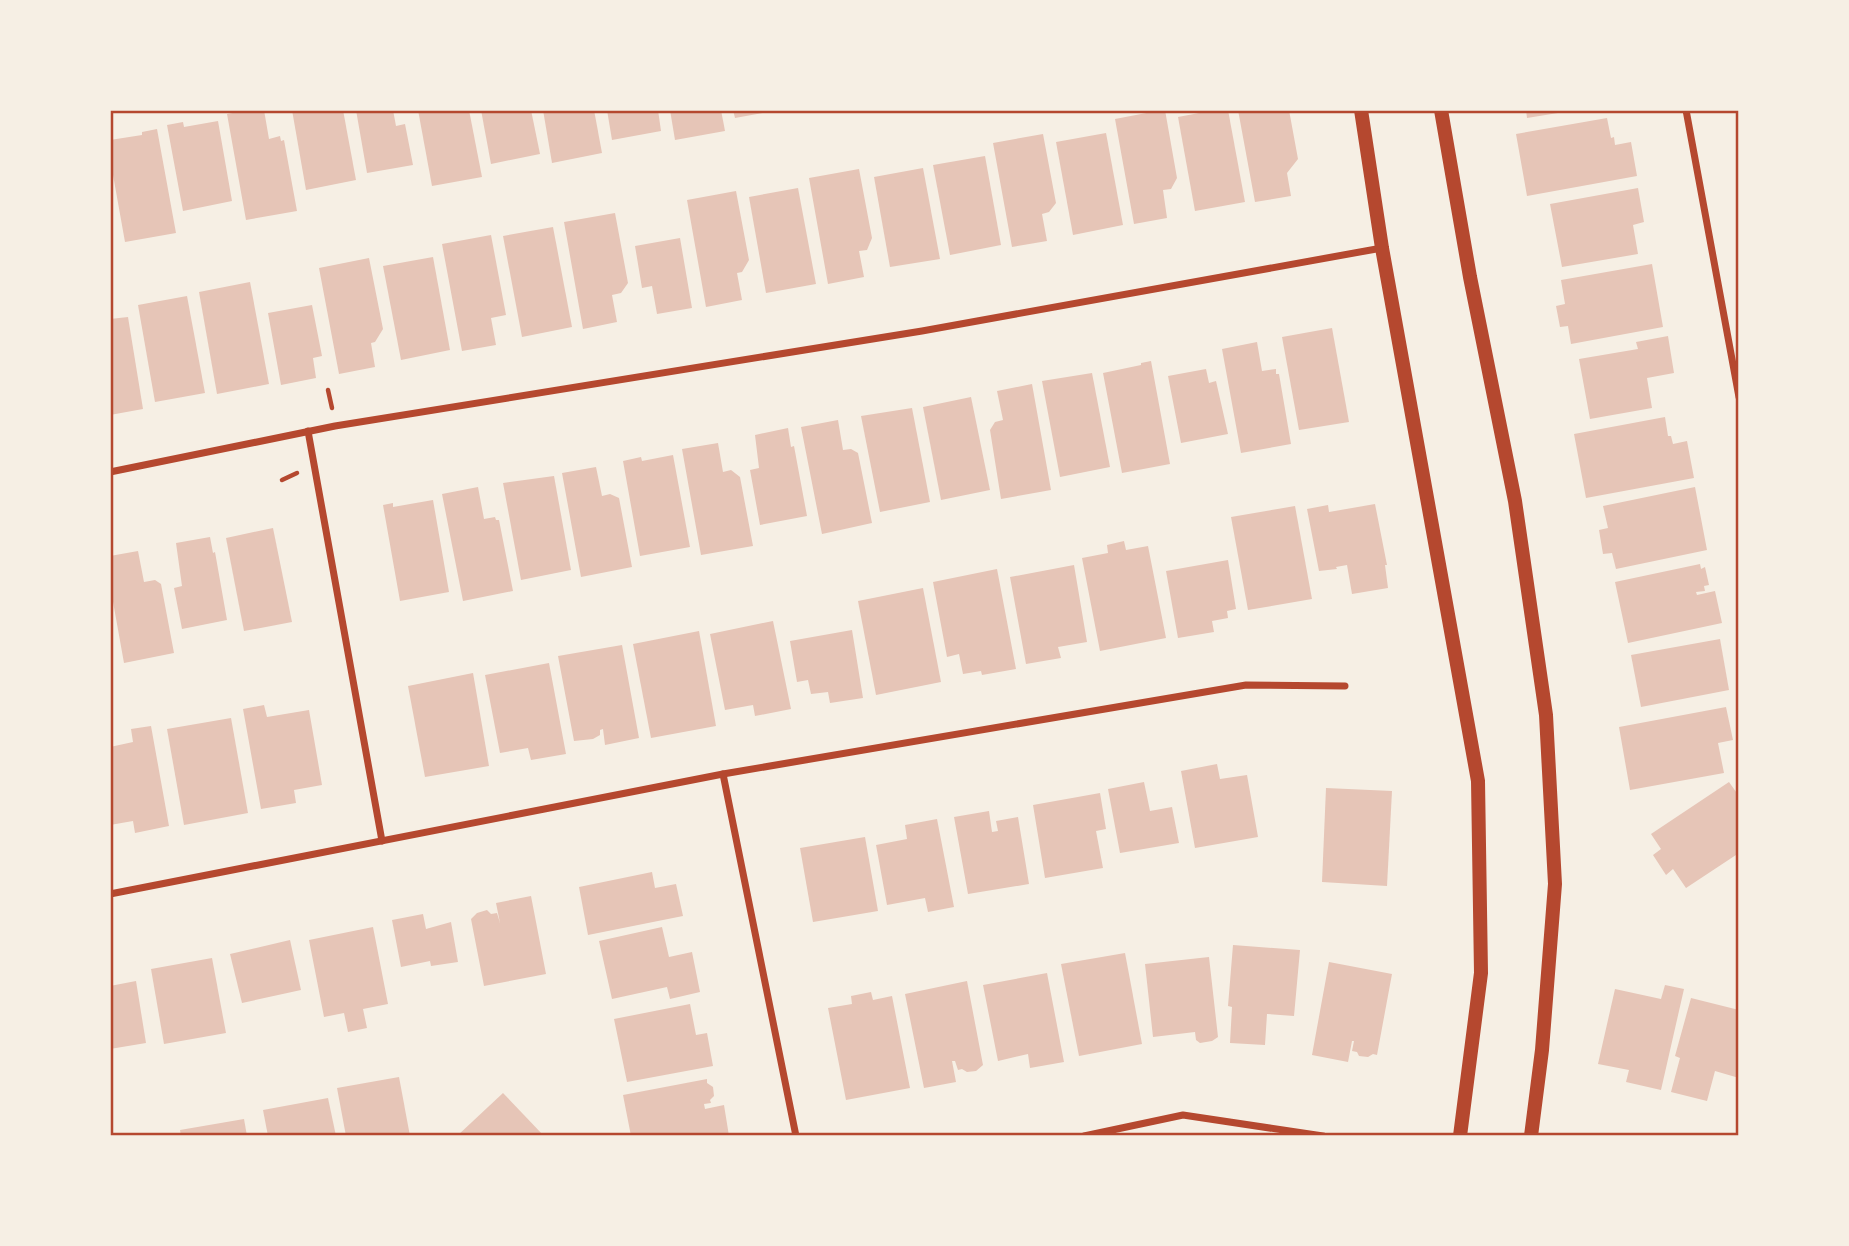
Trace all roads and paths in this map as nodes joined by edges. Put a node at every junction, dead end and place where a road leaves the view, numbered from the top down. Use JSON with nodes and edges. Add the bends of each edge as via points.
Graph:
{"nodes":[{"id":1,"x":1361,"y":110,"type":"edge"},
{"id":2,"x":1441,"y":110,"type":"edge"},
{"id":3,"x":1686,"y":110,"type":"edge"},
{"id":4,"x":1382,"y":248,"type":"junction"},
{"id":5,"x":1739,"y":397,"type":"edge"},
{"id":6,"x":308,"y":431,"type":"junction"},
{"id":7,"x":110,"y":472,"type":"edge"},
{"id":8,"x":1345,"y":686,"type":"dead end"},
{"id":9,"x":723,"y":774,"type":"junction"},
{"id":10,"x":382,"y":841,"type":"junction"},
{"id":11,"x":110,"y":894,"type":"edge"},
{"id":12,"x":796,"y":1136,"type":"edge"},
{"id":13,"x":1084,"y":1136,"type":"edge"},
{"id":14,"x":1323,"y":1136,"type":"edge"},
{"id":15,"x":1460,"y":1136,"type":"edge"},
{"id":16,"x":1531,"y":1136,"type":"edge"}],
"edges":[{"from":1,"to":4,"type":"main road"},
{"from":2,"to":16,"type":"main road","via":[[1516,501],[1546,715],[1555,884]]},
{"from":3,"to":5,"type":"street"},
{"from":4,"to":6,"type":"street","via":[[922,331]]},
{"from":4,"to":15,"type":"main road","via":[[1478,780],[1481,973]]},
{"from":6,"to":7,"type":"street"},
{"from":6,"to":10,"type":"street"},
{"from":8,"to":9,"type":"street","via":[[1247,685]]},
{"from":9,"to":10,"type":"street"},
{"from":9,"to":12,"type":"street"},
{"from":10,"to":11,"type":"street"},
{"from":13,"to":14,"type":"street","via":[[1183,1115]]}]}
